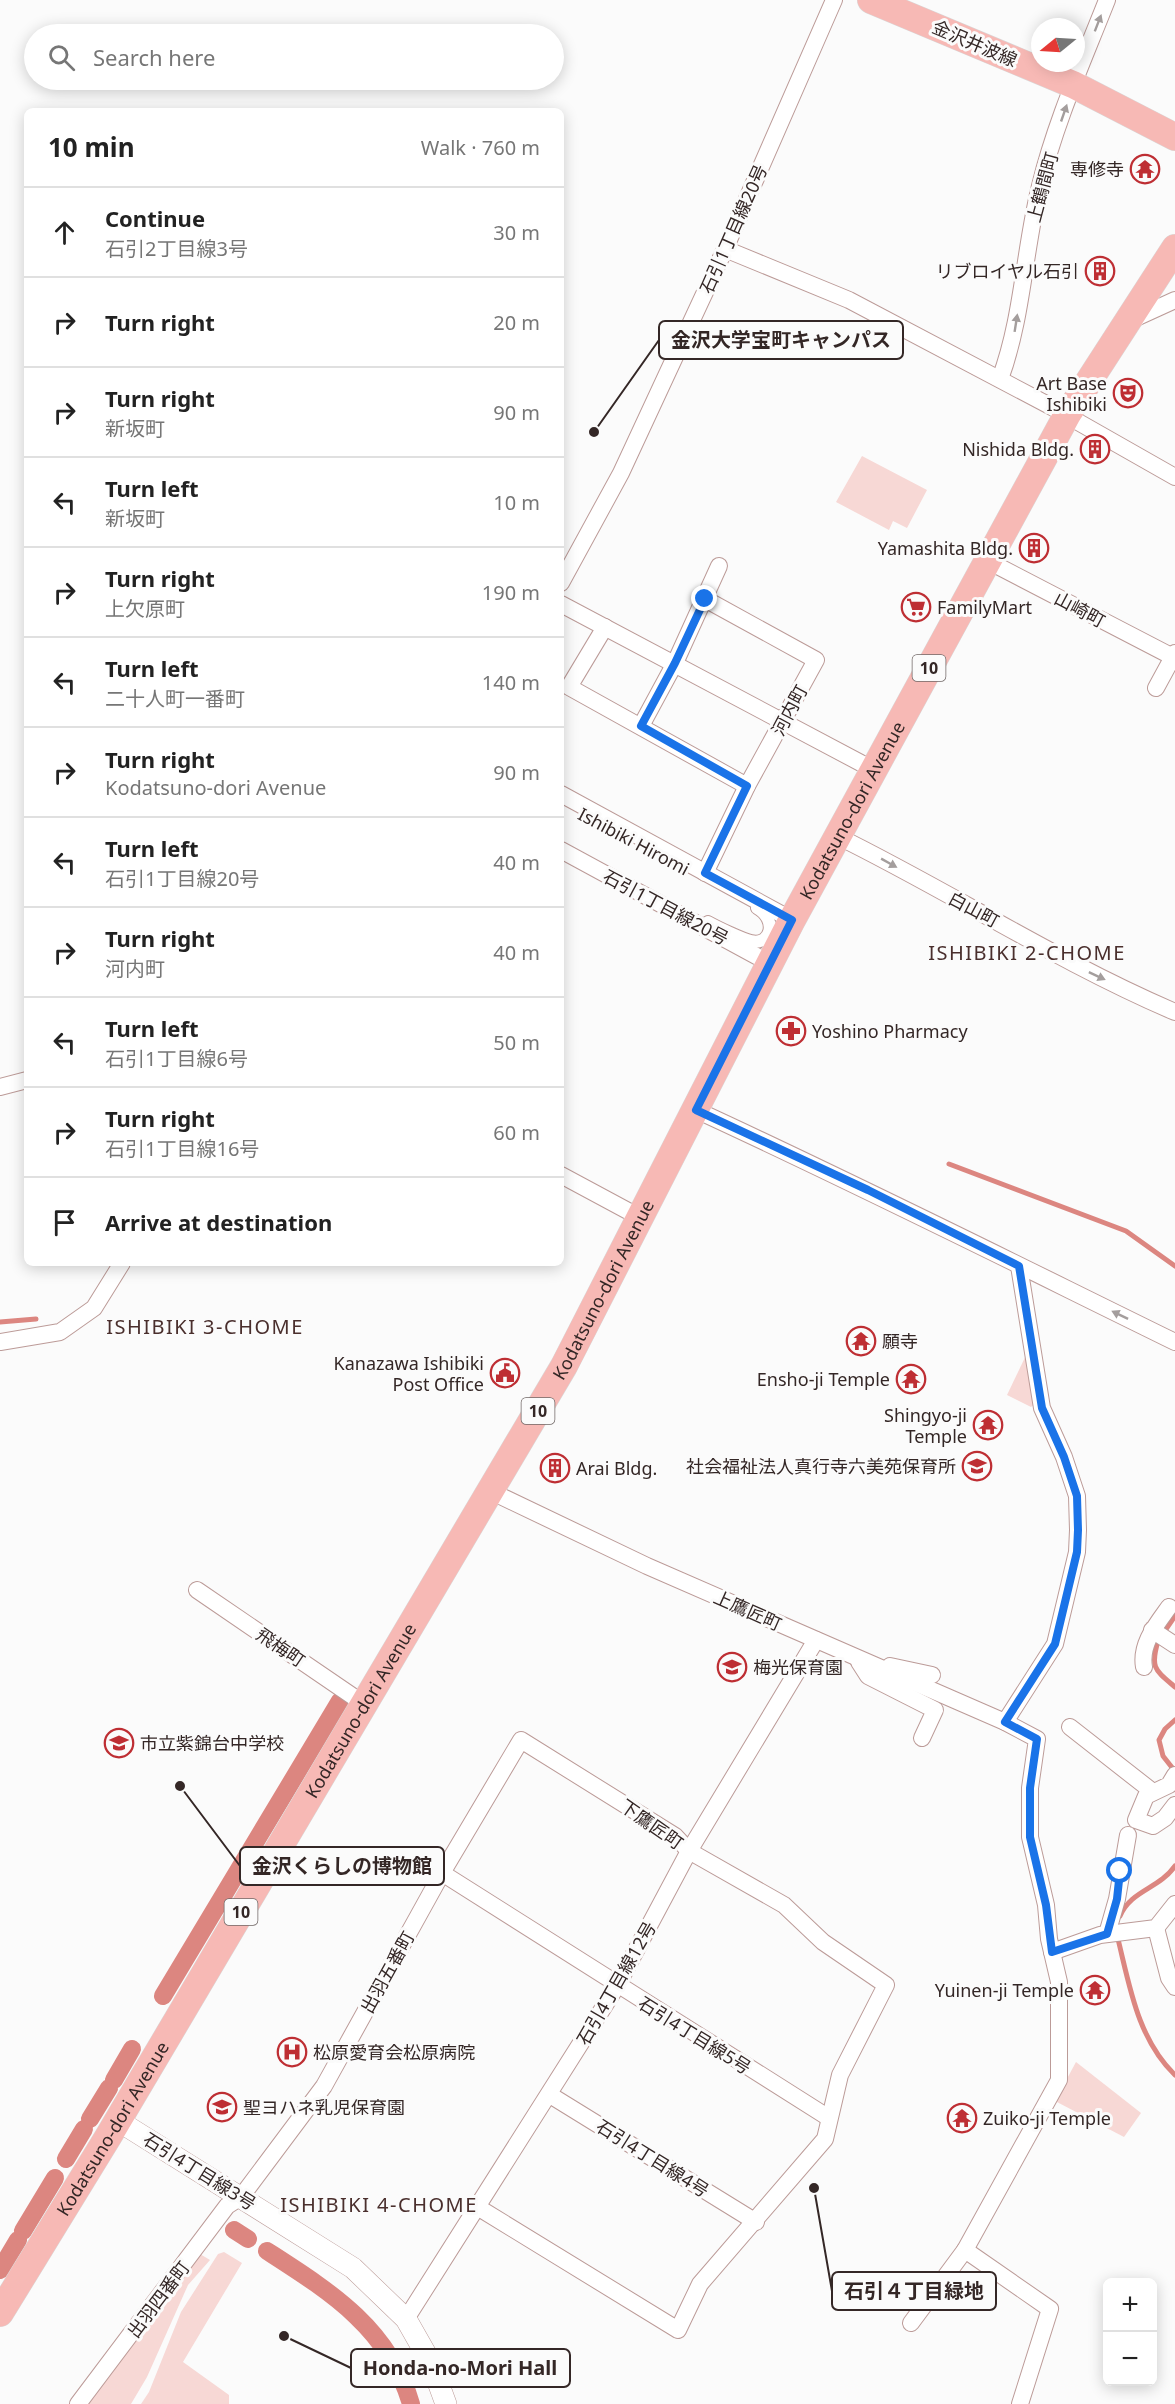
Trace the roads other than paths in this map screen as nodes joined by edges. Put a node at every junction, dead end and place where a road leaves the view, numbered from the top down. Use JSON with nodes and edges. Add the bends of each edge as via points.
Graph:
{"nodes":[{"id":1,"x":834,"y":0,"type":"edge"},
{"id":2,"x":871,"y":0,"type":"edge"},
{"id":3,"x":1107,"y":0,"type":"edge"},
{"id":4,"x":1074,"y":85,"type":"junction"},
{"id":5,"x":1175,"y":137,"type":"edge"},
{"id":6,"x":1175,"y":248,"type":"edge"},
{"id":7,"x":725,"y":249,"type":"junction"},
{"id":8,"x":1174,"y":301,"type":"edge"},
{"id":9,"x":1127,"y":322,"type":"junction"},
{"id":10,"x":1000,"y":379,"type":"junction"},
{"id":11,"x":1067,"y":416,"type":"junction"},
{"id":12,"x":1175,"y":477,"type":"edge"},
{"id":13,"x":988,"y":561,"type":"junction"},
{"id":14,"x":719,"y":566,"type":"dead end"},
{"id":15,"x":564,"y":578,"type":"edge"},
{"id":16,"x":705,"y":599,"type":"junction"},
{"id":17,"x":564,"y":605,"type":"edge"},
{"id":18,"x":604,"y":627,"type":"junction"},
{"id":19,"x":1174,"y":655,"type":"edge"},
{"id":20,"x":675,"y":663,"type":"junction"},
{"id":21,"x":1156,"y":688,"type":"dead end"},
{"id":22,"x":783,"y":721,"type":"junction"},
{"id":23,"x":641,"y":726,"type":"junction"},
{"id":24,"x":874,"y":770,"type":"junction"},
{"id":25,"x":747,"y":786,"type":"junction"},
{"id":26,"x":564,"y":796,"type":"edge"},
{"id":27,"x":564,"y":804,"type":"edge"},
{"id":28,"x":837,"y":836,"type":"junction"},
{"id":29,"x":564,"y":845,"type":"edge"},
{"id":30,"x":564,"y":852,"type":"edge"},
{"id":31,"x":705,"y":873,"type":"junction"},
{"id":32,"x":792,"y":920,"type":"junction"},
{"id":33,"x":771,"y":964,"type":"junction"},
{"id":34,"x":1175,"y":1012,"type":"edge"},
{"id":35,"x":24,"y":1081,"type":"edge"},
{"id":36,"x":0,"y":1087,"type":"edge"},
{"id":37,"x":696,"y":1110,"type":"junction"},
{"id":38,"x":564,"y":1177,"type":"edge"},
{"id":39,"x":641,"y":1218,"type":"junction"},
{"id":40,"x":120,"y":1266,"type":"edge"},
{"id":41,"x":1019,"y":1266,"type":"junction"},
{"id":42,"x":1174,"y":1341,"type":"edge"},
{"id":43,"x":0,"y":1342,"type":"edge"},
{"id":44,"x":490,"y":1491,"type":"junction"},
{"id":45,"x":197,"y":1590,"type":"dead end"},
{"id":46,"x":1169,"y":1607,"type":"dead end"},
{"id":47,"x":1152,"y":1630,"type":"junction"},
{"id":48,"x":816,"y":1640,"type":"junction"},
{"id":49,"x":1175,"y":1645,"type":"edge"},
{"id":50,"x":857,"y":1660,"type":"junction"},
{"id":51,"x":1144,"y":1667,"type":"dead end"},
{"id":52,"x":932,"y":1675,"type":"dead end"},
{"id":53,"x":364,"y":1704,"type":"junction"},
{"id":54,"x":1007,"y":1723,"type":"junction"},
{"id":55,"x":1070,"y":1727,"type":"dead end"},
{"id":56,"x":922,"y":1738,"type":"dead end"},
{"id":57,"x":521,"y":1740,"type":"joint"},
{"id":58,"x":1175,"y":1775,"type":"edge"},
{"id":59,"x":1152,"y":1792,"type":"junction"},
{"id":60,"x":1175,"y":1805,"type":"edge"},
{"id":61,"x":1132,"y":1828,"type":"junction"},
{"id":62,"x":689,"y":1851,"type":"junction"},
{"id":63,"x":442,"y":1873,"type":"junction"},
{"id":64,"x":1175,"y":1904,"type":"edge"},
{"id":65,"x":1156,"y":1928,"type":"junction"},
{"id":66,"x":1107,"y":1934,"type":"junction"},
{"id":67,"x":1052,"y":1952,"type":"junction"},
{"id":68,"x":617,"y":1986,"type":"junction"},
{"id":69,"x":1175,"y":1987,"type":"edge"},
{"id":70,"x":550,"y":2095,"type":"junction"},
{"id":71,"x":829,"y":2118,"type":"junction"},
{"id":72,"x":117,"y":2120,"type":"junction"},
{"id":73,"x":241,"y":2197,"type":"junction"},
{"id":74,"x":479,"y":2208,"type":"junction"},
{"id":75,"x":756,"y":2222,"type":"junction"},
{"id":76,"x":965,"y":2250,"type":"junction"},
{"id":77,"x":0,"y":2313,"type":"edge"},
{"id":78,"x":406,"y":2319,"type":"junction"},
{"id":79,"x":911,"y":2323,"type":"dead end"},
{"id":80,"x":78,"y":2404,"type":"edge"},
{"id":81,"x":446,"y":2404,"type":"edge"},
{"id":82,"x":1020,"y":2404,"type":"edge"}],
"edges":[{"from":1,"to":7,"type":"street","name":"石引1丁目線20号"},
{"from":2,"to":4,"type":"main road","name":"金沢井波線"},
{"from":4,"to":3,"type":"street","name":"上鶴間町","one_way":true},
{"from":4,"to":5,"type":"main road","name":"金沢井波線"},
{"from":10,"to":4,"type":"street","name":"上鶴間町","one_way":true,"via":[[1013,344],[1040,184]]},
{"from":6,"to":9,"type":"main road","name":"Kodatsuno-dori Avenue","number":"10"},
{"from":7,"to":10,"type":"street","via":[[849,300]]},
{"from":7,"to":15,"type":"street","name":"石引1丁目線20号","via":[[618,479]]},
{"from":8,"to":9,"type":"street"},
{"from":9,"to":11,"type":"main road","name":"Kodatsuno-dori Avenue","number":"10"},
{"from":10,"to":11,"type":"street"},
{"from":11,"to":12,"type":"street"},
{"from":11,"to":13,"type":"main road","name":"Kodatsuno-dori Avenue","number":"10"},
{"from":13,"to":19,"type":"street","name":"山崎町"},
{"from":13,"to":24,"type":"main road","name":"Kodatsuno-dori Avenue","number":"10"},
{"from":14,"to":16,"type":"street"},
{"from":16,"to":20,"type":"street"},
{"from":16,"to":22,"type":"street","name":"河内町","via":[[816,660]]},
{"from":17,"to":18,"type":"street"},
{"from":18,"to":20,"type":"street"},
{"from":18,"to":23,"type":"street","via":[[569,687]]},
{"from":19,"to":21,"type":"street"},
{"from":20,"to":22,"type":"street"},
{"from":20,"to":23,"type":"street"},
{"from":22,"to":24,"type":"street"},
{"from":22,"to":25,"type":"street","name":"河内町"},
{"from":23,"to":25,"type":"street"},
{"from":24,"to":28,"type":"main road","name":"Kodatsuno-dori Avenue","number":"10"},
{"from":25,"to":31,"type":"street","name":"河内町"},
{"from":26,"to":31,"type":"street"},
{"from":27,"to":29,"type":"street","name":"Ishibiki Hiromi","via":[[762,911],[770,922],[769,932],[764,939],[751,941]]},
{"from":28,"to":32,"type":"main road","name":"Kodatsuno-dori Avenue","number":"10"},
{"from":28,"to":34,"type":"street","name":"白山町","one_way":true,"via":[[1077,967]]},
{"from":30,"to":33,"type":"street","name":"石引1丁目線20号"},
{"from":31,"to":32,"type":"street"},
{"from":32,"to":33,"type":"main road","name":"Kodatsuno-dori Avenue","number":"10"},
{"from":33,"to":37,"type":"main road","name":"Kodatsuno-dori Avenue","number":"10"},
{"from":35,"to":36,"type":"street"},
{"from":37,"to":39,"type":"main road","name":"Kodatsuno-dori Avenue","number":"10"},
{"from":37,"to":41,"type":"street","via":[[879,1194]]},
{"from":38,"to":39,"type":"street"},
{"from":39,"to":44,"type":"main road","name":"Kodatsuno-dori Avenue","number":"10","via":[[564,1366]]},
{"from":40,"to":43,"type":"street","via":[[94,1308],[60,1332]]},
{"from":42,"to":41,"type":"street","one_way":true},
{"from":41,"to":54,"type":"street","via":[[1042,1408],[1077,1496],[1078,1530],[1077,1552],[1055,1644]]},
{"from":44,"to":48,"type":"street","name":"上鷹匠町","via":[[646,1566]]},
{"from":44,"to":53,"type":"main road","name":"Kodatsuno-dori Avenue","number":"10"},
{"from":45,"to":53,"type":"street","name":"飛梅町"},
{"from":46,"to":47,"type":"street"},
{"from":47,"to":49,"type":"street"},
{"from":47,"to":51,"type":"street"},
{"from":48,"to":50,"type":"street","name":"上鷹匠町"},
{"from":48,"to":62,"type":"street","name":"石引4丁目線12号"},
{"from":50,"to":52,"type":"street"},
{"from":50,"to":54,"type":"street","name":"上鷹匠町"},
{"from":50,"to":56,"type":"street","via":[[868,1676],[935,1710]]},
{"from":53,"to":72,"type":"main road","name":"Kodatsuno-dori Avenue","number":"10"},
{"from":54,"to":67,"type":"street","name":"上鷹匠町","via":[[1037,1739],[1030,1788],[1030,1837]]},
{"from":55,"to":59,"type":"street"},
{"from":57,"to":62,"type":"street","name":"下鷹匠町","via":[[675,1836]]},
{"from":57,"to":63,"type":"street","name":"出羽五番町"},
{"from":58,"to":59,"type":"street","via":[[1169,1785]]},
{"from":59,"to":61,"type":"street","via":[[1146,1796]]},
{"from":60,"to":61,"type":"street","via":[[1153,1826]]},
{"from":61,"to":66,"type":"street"},
{"from":62,"to":68,"type":"street","name":"石引4丁目線12号"},
{"from":62,"to":71,"type":"street","name":"下鷹匠町","via":[[784,1905],[823,1942],[884,1977],[840,2075]]},
{"from":63,"to":68,"type":"street","name":"石引4丁目線5号"},
{"from":63,"to":73,"type":"street","name":"出羽五番町","via":[[324,2086]]},
{"from":64,"to":65,"type":"street"},
{"from":65,"to":66,"type":"street"},
{"from":65,"to":69,"type":"street","via":[[1168,1978]]},
{"from":66,"to":67,"type":"street"},
{"from":67,"to":76,"type":"street","via":[[1059,1982],[1059,2080]]},
{"from":68,"to":70,"type":"street","name":"石引4丁目線12号"},
{"from":68,"to":71,"type":"street","name":"石引4丁目線5号"},
{"from":70,"to":74,"type":"street","name":"石引4丁目線12号"},
{"from":70,"to":75,"type":"street","name":"石引4丁目線4号"},
{"from":71,"to":75,"type":"street","via":[[825,2139]]},
{"from":72,"to":73,"type":"street","name":"石引4丁目線3号"},
{"from":72,"to":77,"type":"main road","name":"Kodatsuno-dori Avenue","number":"10"},
{"from":73,"to":78,"type":"street","name":"石引4丁目線3号","via":[[353,2268]]},
{"from":73,"to":80,"type":"street","name":"出羽四番町","via":[[227,2206]]},
{"from":74,"to":75,"type":"street","via":[[678,2330],[700,2284]]},
{"from":74,"to":78,"type":"street","name":"石引4丁目線12号"},
{"from":76,"to":79,"type":"street"},
{"from":76,"to":82,"type":"street","via":[[1050,2309]]},
{"from":78,"to":81,"type":"street","name":"石引4丁目線3号","via":[[431,2363]]}]}
